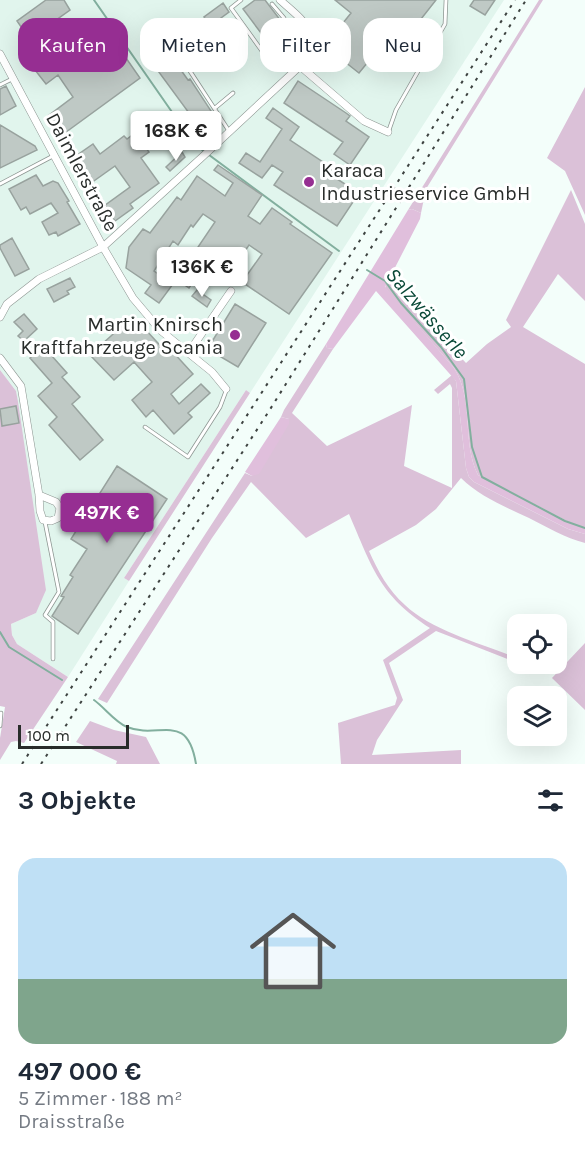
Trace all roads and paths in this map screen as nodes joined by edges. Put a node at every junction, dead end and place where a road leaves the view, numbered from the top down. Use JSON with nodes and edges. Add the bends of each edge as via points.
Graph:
{"nodes":[{"id":1,"x":241,"y":0,"type":"edge"},
{"id":2,"x":446,"y":0,"type":"edge"},
{"id":3,"x":284,"y":1,"type":"edge"},
{"id":4,"x":272,"y":4,"type":"dead end"},
{"id":5,"x":301,"y":18,"type":"edge"},
{"id":6,"x":0,"y":54,"type":"edge"},
{"id":7,"x":191,"y":72,"type":"edge"},
{"id":8,"x":294,"y":72,"type":"edge"},
{"id":9,"x":307,"y":72,"type":"edge"},
{"id":10,"x":14,"y":78,"type":"junction"},
{"id":11,"x":0,"y":85,"type":"edge"},
{"id":12,"x":233,"y":93,"type":"dead end"},
{"id":13,"x":215,"y":108,"type":"junction"},
{"id":14,"x":230,"y":132,"type":"junction"},
{"id":15,"x":388,"y":132,"type":"joint"},
{"id":16,"x":55,"y":155,"type":"junction"},
{"id":17,"x":0,"y":184,"type":"edge"},
{"id":18,"x":103,"y":247,"type":"junction"},
{"id":19,"x":231,"y":291,"type":"dead end"},
{"id":20,"x":4,"y":304,"type":"edge"},
{"id":21,"x":0,"y":317,"type":"edge"},
{"id":22,"x":189,"y":352,"type":"junction"},
{"id":23,"x":0,"y":358,"type":"edge"},
{"id":24,"x":226,"y":389,"type":"joint"},
{"id":25,"x":145,"y":428,"type":"dead end"},
{"id":26,"x":39,"y":495,"type":"junction"},
{"id":27,"x":45,"y":520,"type":"junction"},
{"id":28,"x":53,"y":659,"type":"dead end"},
{"id":29,"x":1,"y":713,"type":"edge"},
{"id":30,"x":0,"y":726,"type":"edge"}],
"edges":[{"from":1,"to":4,"type":"lane","via":[[231,8],[262,51],[286,31],[284,18]]},
{"from":2,"to":15,"type":"lane","via":[[445,24],[396,110]]},
{"from":3,"to":5,"type":"street"},
{"from":6,"to":10,"type":"street","name":"Daimlerstraße"},
{"from":7,"to":13,"type":"lane"},
{"from":8,"to":14,"type":"street"},
{"from":9,"to":15,"type":"street","via":[[364,121]]},
{"from":10,"to":11,"type":"lane"},
{"from":10,"to":16,"type":"street","name":"Daimlerstraße"},
{"from":12,"to":13,"type":"lane"},
{"from":13,"to":14,"type":"lane"},
{"from":14,"to":18,"type":"street"},
{"from":16,"to":17,"type":"lane"},
{"from":16,"to":18,"type":"street","name":"Daimlerstraße"},
{"from":18,"to":20,"type":"street","via":[[39,279]]},
{"from":18,"to":22,"type":"street","name":"Daimlerstraße","via":[[133,298],[160,330]]},
{"from":19,"to":22,"type":"street"},
{"from":20,"to":21,"type":"street"},
{"from":22,"to":24,"type":"street","name":"Daimlerstraße"},
{"from":23,"to":26,"type":"street","via":[[21,387]]},
{"from":24,"to":25,"type":"lane","via":[[220,407],[188,457]]},
{"from":26,"to":27,"type":"street"},
{"from":26,"to":27,"type":"street","via":[[57,502],[60,508],[58,518]]},
{"from":27,"to":28,"type":"lane","via":[[59,592],[45,615],[53,622]]},
{"from":29,"to":30,"type":"lane"}]}
